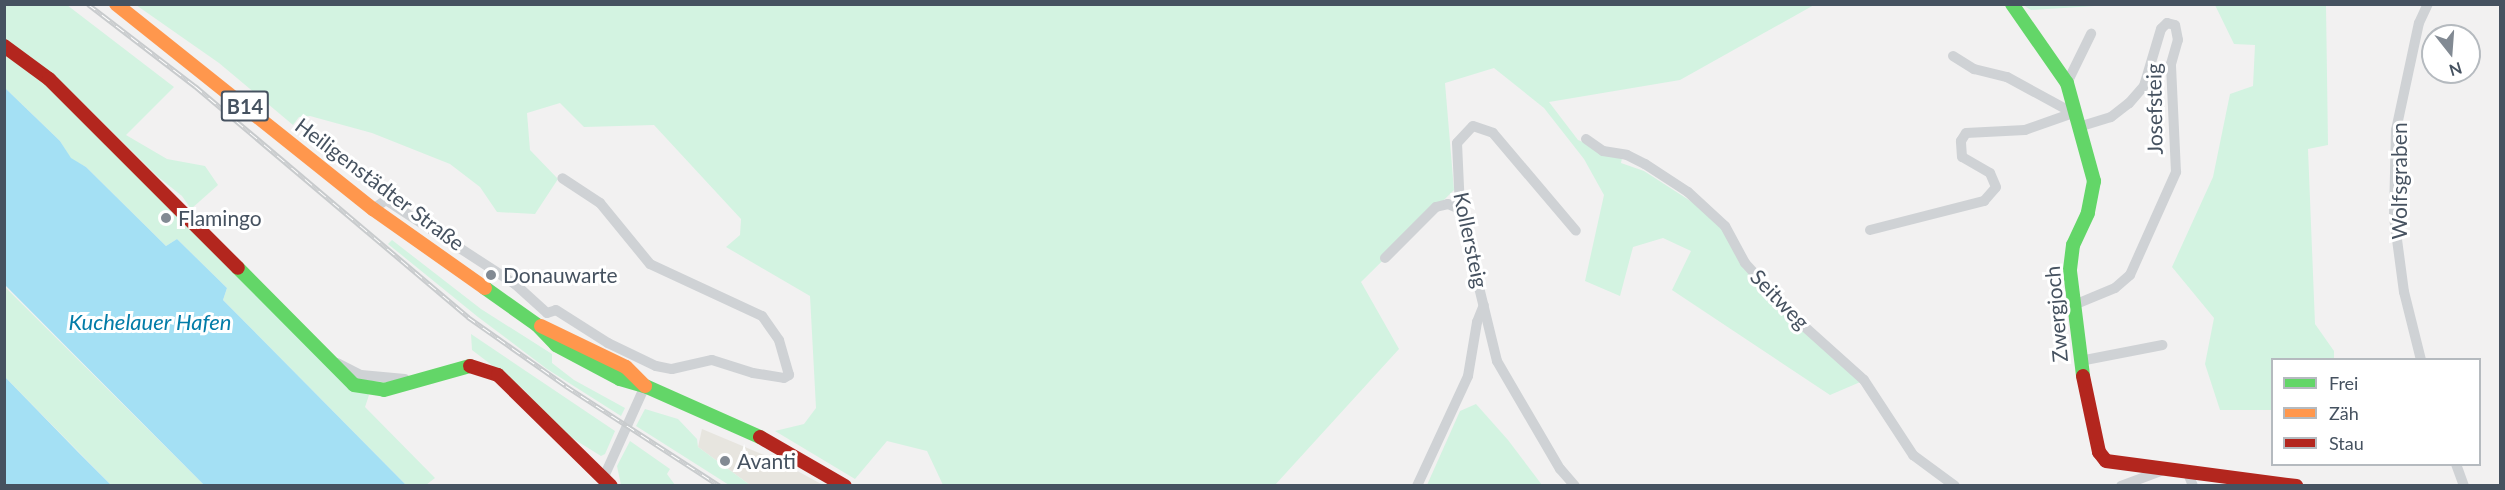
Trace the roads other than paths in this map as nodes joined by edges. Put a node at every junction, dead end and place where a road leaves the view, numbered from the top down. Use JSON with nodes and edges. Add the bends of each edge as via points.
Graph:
{"nodes":[{"id":1,"x":116,"y":4,"type":"edge"},
{"id":2,"x":2012,"y":4,"type":"edge"},
{"id":3,"x":2428,"y":4,"type":"edge"},
{"id":4,"x":2091,"y":34,"type":"dead end"},
{"id":5,"x":4,"y":46,"type":"edge"},
{"id":6,"x":1953,"y":56,"type":"dead end"},
{"id":7,"x":2067,"y":83,"type":"junction"},
{"id":8,"x":2073,"y":113,"type":"junction"},
{"id":9,"x":2079,"y":127,"type":"junction"},
{"id":10,"x":1586,"y":139,"type":"dead end"},
{"id":11,"x":562,"y":178,"type":"dead end"},
{"id":12,"x":373,"y":209,"type":"junction"},
{"id":13,"x":1460,"y":209,"type":"junction"},
{"id":14,"x":1870,"y":230,"type":"dead end"},
{"id":15,"x":1576,"y":231,"type":"dead end"},
{"id":16,"x":1385,"y":258,"type":"dead end"},
{"id":17,"x":1484,"y":305,"type":"junction"},
{"id":18,"x":2074,"y":305,"type":"junction"},
{"id":19,"x":547,"y":312,"type":"junction"},
{"id":20,"x":537,"y":325,"type":"junction"},
{"id":21,"x":2162,"y":345,"type":"dead end"},
{"id":22,"x":2420,"y":358,"type":"edge"},
{"id":23,"x":2080,"y":361,"type":"junction"},
{"id":24,"x":645,"y":386,"type":"junction"},
{"id":25,"x":2456,"y":466,"type":"edge"},
{"id":26,"x":2182,"y":470,"type":"junction"},
{"id":27,"x":607,"y":482,"type":"edge"},
{"id":28,"x":845,"y":486,"type":"edge"},
{"id":29,"x":1417,"y":486,"type":"edge"},
{"id":30,"x":1575,"y":486,"type":"edge"},
{"id":31,"x":1955,"y":486,"type":"edge"},
{"id":32,"x":2121,"y":486,"type":"edge"},
{"id":33,"x":2193,"y":486,"type":"edge"},
{"id":34,"x":2296,"y":486,"type":"edge"},
{"id":35,"x":2464,"y":486,"type":"edge"}],
"edges":[{"from":1,"to":12,"type":"street","name":"Heiligenstädter Straße","number":"B14"},
{"from":2,"to":7,"type":"street","name":"Zwergjoch"},
{"from":3,"to":22,"type":"street","name":"Wolfsgraben","via":[[2419,23],[2400,106],[2394,218],[2404,292]]},
{"from":4,"to":7,"type":"street"},
{"from":5,"to":27,"type":"street","via":[[49,79],[349,381],[370,390],[384,390],[463,365],[483,368],[498,375]]},
{"from":6,"to":8,"type":"street","via":[[1974,69],[2007,77]]},
{"from":7,"to":8,"type":"street","name":"Zwergjoch"},
{"from":8,"to":9,"type":"street","name":"Zwergjoch"},
{"from":8,"to":14,"type":"street","via":[[2025,130],[1966,133],[1961,141],[1962,158],[1990,173],[1996,187],[1984,201]]},
{"from":9,"to":18,"type":"street","name":"Zwergjoch","via":[[2094,182],[2088,213],[2073,245],[2070,271]]},
{"from":9,"to":18,"type":"street","name":"Josefsteig","via":[[2111,117],[2129,103],[2144,87],[2161,29],[2167,23],[2175,25],[2178,40],[2171,64],[2176,172],[2130,274],[2115,288]]},
{"from":10,"to":31,"type":"street","name":"Seitweg","via":[[1603,151],[1627,155],[1645,164],[1688,192],[1725,226],[1745,263],[1796,319],[1864,380],[1914,455]]},
{"from":11,"to":19,"type":"street","via":[[600,203],[650,264],[762,316],[779,340],[789,375],[784,378],[753,373],[712,360],[672,369],[656,366],[608,344],[556,310]]},
{"from":12,"to":19,"type":"street","via":[[386,200],[516,285]]},
{"from":12,"to":20,"type":"street","name":"Heiligenstädter Straße","number":"B14"},
{"from":13,"to":15,"type":"street","name":"Kollersteig","via":[[1457,143],[1473,126],[1486,128]]},
{"from":13,"to":16,"type":"street","via":[[1448,204],[1436,207]]},
{"from":13,"to":17,"type":"street","name":"Kollersteig"},
{"from":17,"to":29,"type":"street","via":[[1477,322],[1468,376]]},
{"from":17,"to":30,"type":"street","name":"Kollersteig","via":[[1504,375],[1560,469]]},
{"from":18,"to":23,"type":"street","name":"Zwergjoch"},
{"from":19,"to":20,"type":"street"},
{"from":20,"to":24,"type":"street","name":"Heiligenstädter Straße","number":"B14","via":[[556,345],[620,380]]},
{"from":21,"to":23,"type":"street"},
{"from":23,"to":26,"type":"street","name":"Zwergjoch","via":[[2096,438],[2106,461]]},
{"from":24,"to":27,"type":"street"},
{"from":24,"to":28,"type":"street","name":"Heiligenstädter Straße","number":"B14","via":[[795,455]]},
{"from":25,"to":35,"type":"street"},
{"from":26,"to":32,"type":"street","via":[[2152,472]]},
{"from":26,"to":33,"type":"street"},
{"from":26,"to":34,"type":"street"}]}
